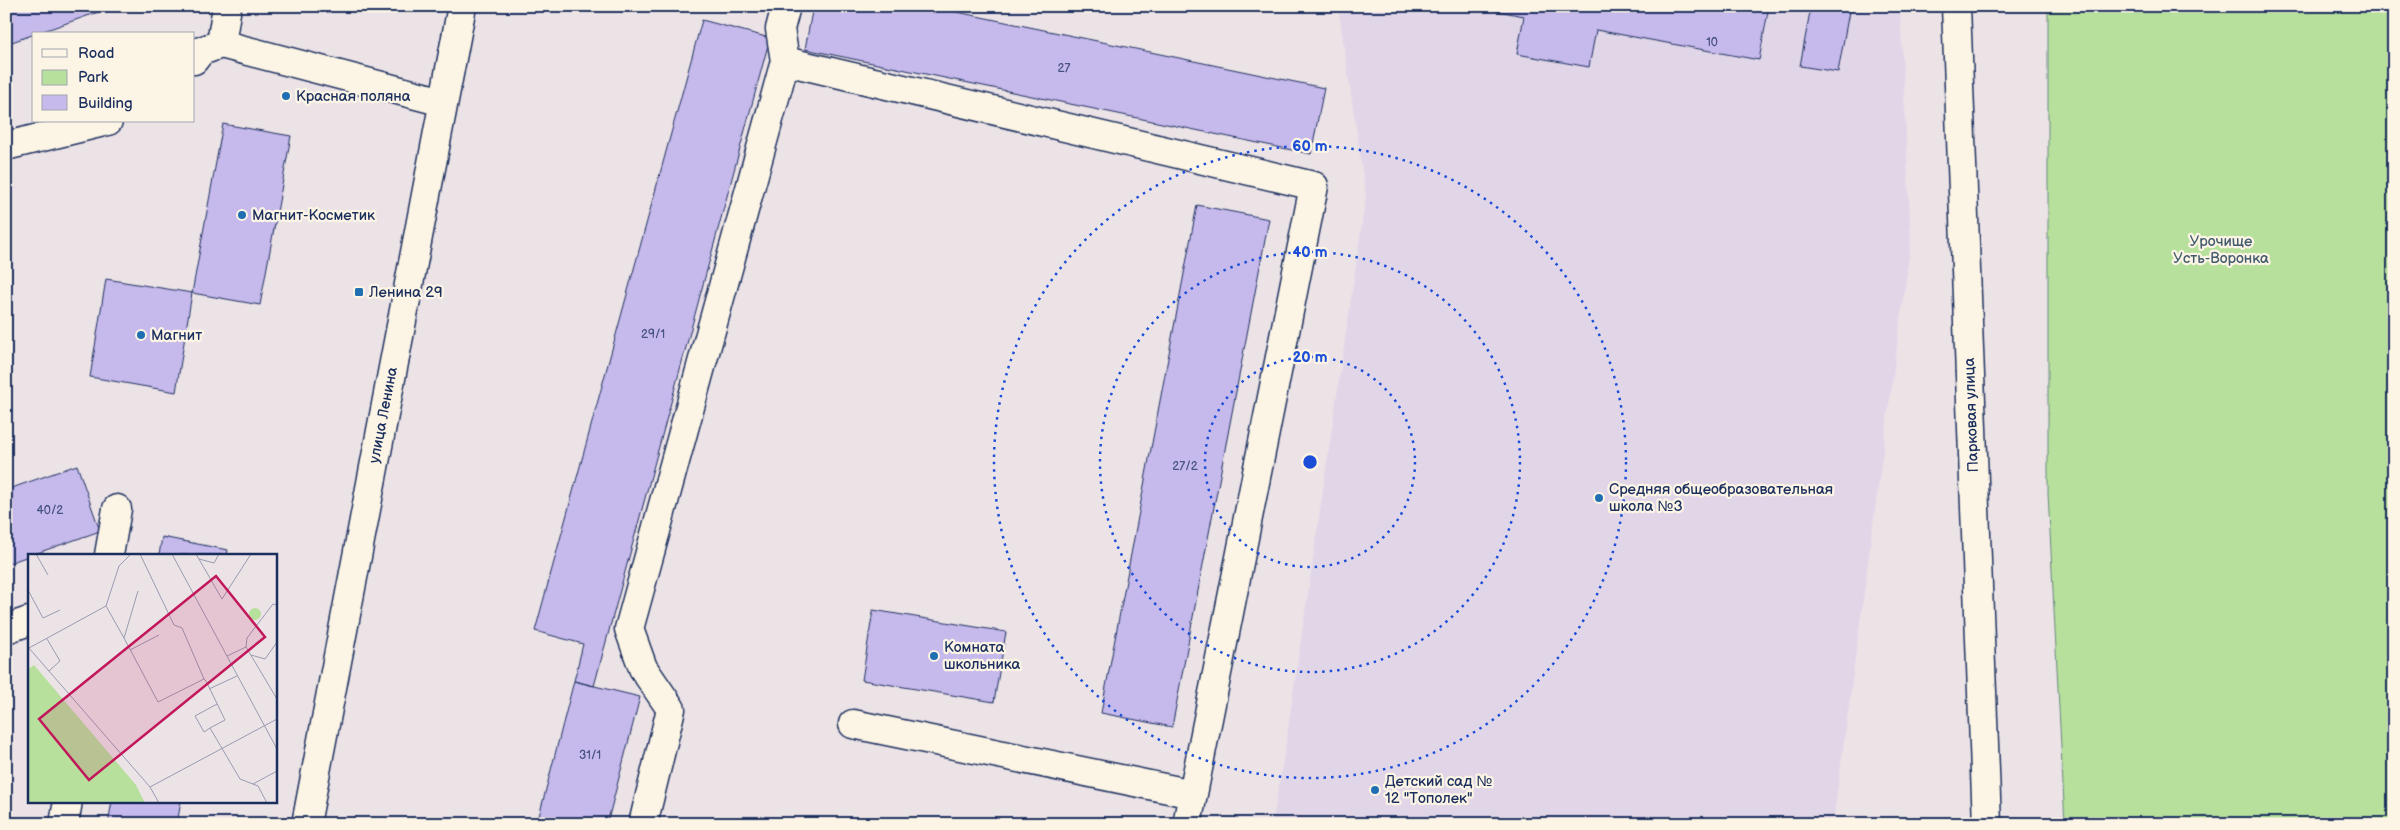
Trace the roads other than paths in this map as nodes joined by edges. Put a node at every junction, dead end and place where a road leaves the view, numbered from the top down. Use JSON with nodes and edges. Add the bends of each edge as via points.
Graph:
{"nodes":[{"id":1,"x":227,"y":6,"type":"edge"},
{"id":2,"x":462,"y":6,"type":"edge"},
{"id":3,"x":786,"y":6,"type":"edge"},
{"id":4,"x":1956,"y":6,"type":"edge"},
{"id":5,"x":221,"y":44,"type":"junction"},
{"id":6,"x":195,"y":59,"type":"edge"},
{"id":7,"x":785,"y":61,"type":"junction"},
{"id":8,"x":443,"y":102,"type":"junction"},
{"id":9,"x":104,"y":122,"type":"edge"},
{"id":10,"x":6,"y":146,"type":"edge"},
{"id":11,"x":117,"y":509,"type":"dead end"},
{"id":12,"x":109,"y":554,"type":"edge"},
{"id":13,"x":28,"y":622,"type":"edge"},
{"id":14,"x":6,"y":629,"type":"edge"},
{"id":15,"x":853,"y":724,"type":"dead end"},
{"id":16,"x":1193,"y":794,"type":"junction"},
{"id":17,"x":68,"y":802,"type":"edge"},
{"id":18,"x":64,"y":824,"type":"edge"},
{"id":19,"x":306,"y":824,"type":"edge"},
{"id":20,"x":642,"y":824,"type":"edge"},
{"id":21,"x":1187,"y":824,"type":"edge"},
{"id":22,"x":1987,"y":824,"type":"edge"}],
"edges":[{"from":1,"to":5,"type":"main road"},
{"from":2,"to":8,"type":"main road","name":"улица Ленина"},
{"from":3,"to":7,"type":"main road","via":[[780,29]]},
{"from":4,"to":22,"type":"main road","name":"Парковая улица"},
{"from":5,"to":6,"type":"main road","via":[[201,51]]},
{"from":5,"to":8,"type":"main road"},
{"from":7,"to":16,"type":"main road","via":[[1314,186]]},
{"from":7,"to":20,"type":"main road","via":[[629,629],[643,668],[670,709]]},
{"from":8,"to":19,"type":"main road","name":"улица Ленина"},
{"from":9,"to":10,"type":"main road"},
{"from":11,"to":12,"type":"main road"},
{"from":13,"to":14,"type":"main road"},
{"from":15,"to":16,"type":"main road"},
{"from":16,"to":21,"type":"main road"},
{"from":17,"to":18,"type":"main road"}]}
